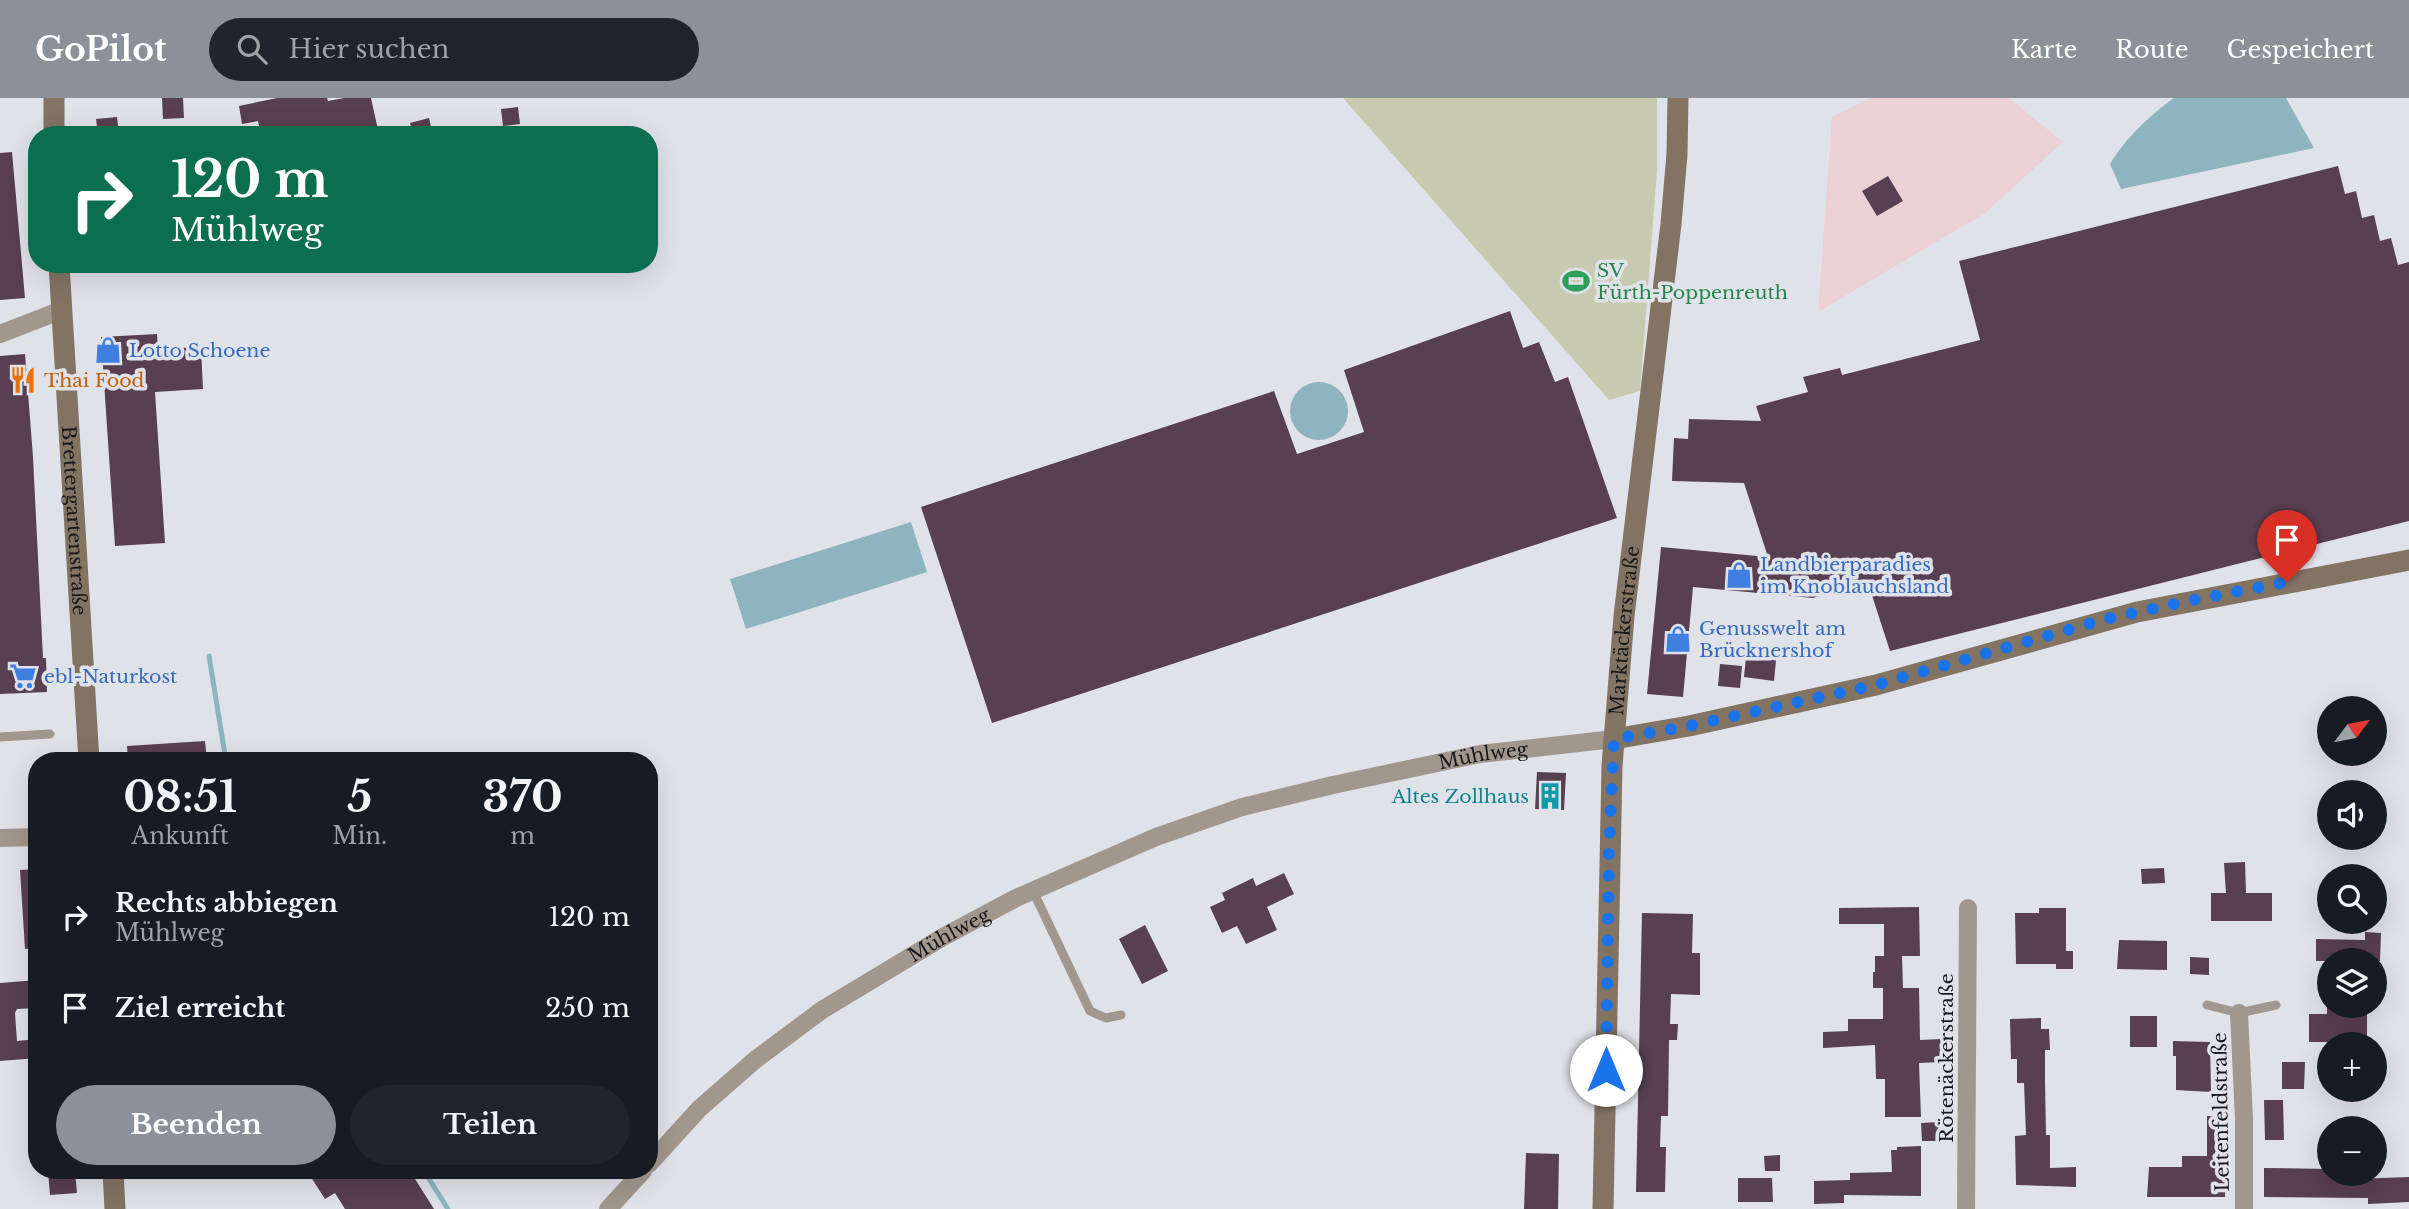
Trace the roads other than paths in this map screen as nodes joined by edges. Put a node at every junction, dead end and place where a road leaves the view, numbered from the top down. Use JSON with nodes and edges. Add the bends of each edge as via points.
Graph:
{"nodes":[{"id":1,"x":54,"y":98,"type":"edge"},
{"id":2,"x":1678,"y":98,"type":"edge"},
{"id":3,"x":54,"y":126,"type":"edge"},
{"id":4,"x":59,"y":273,"type":"edge"},
{"id":5,"x":62,"y":310,"type":"junction"},
{"id":6,"x":0,"y":334,"type":"edge"},
{"id":7,"x":2409,"y":560,"type":"edge"},
{"id":8,"x":50,"y":734,"type":"dead end"},
{"id":9,"x":0,"y":737,"type":"edge"},
{"id":10,"x":1614,"y":739,"type":"junction"},
{"id":11,"x":88,"y":752,"type":"edge"},
{"id":12,"x":28,"y":837,"type":"edge"},
{"id":13,"x":0,"y":838,"type":"edge"},
{"id":14,"x":1033,"y":891,"type":"junction"},
{"id":15,"x":1968,"y":908,"type":"dead end"},
{"id":16,"x":2276,"y":1004,"type":"dead end"},
{"id":17,"x":2207,"y":1005,"type":"dead end"},
{"id":18,"x":2239,"y":1013,"type":"junction"},
{"id":19,"x":1121,"y":1015,"type":"dead end"},
{"id":20,"x":658,"y":1154,"type":"edge"},
{"id":21,"x":113,"y":1179,"type":"edge"},
{"id":22,"x":636,"y":1179,"type":"edge"},
{"id":23,"x":115,"y":1209,"type":"edge"},
{"id":24,"x":608,"y":1209,"type":"edge"},
{"id":25,"x":1603,"y":1209,"type":"edge"},
{"id":26,"x":1966,"y":1209,"type":"edge"},
{"id":27,"x":2244,"y":1209,"type":"edge"}],
"edges":[{"from":1,"to":3,"type":"street"},
{"from":2,"to":10,"type":"street","name":"Marktäckerstraße","via":[[1671,224],[1624,616]]},
{"from":4,"to":5,"type":"street","name":"Brettergartenstraße"},
{"from":5,"to":6,"type":"street"},
{"from":5,"to":11,"type":"street","name":"Brettergartenstraße"},
{"from":7,"to":10,"type":"street","name":"Mühlweg","via":[[2137,612],[1876,685]]},
{"from":8,"to":9,"type":"lane"},
{"from":10,"to":14,"type":"street","name":"Mühlweg","via":[[1480,754],[1242,807],[1156,836]]},
{"from":10,"to":25,"type":"street","name":"Marktäckerstraße"},
{"from":12,"to":13,"type":"street"},
{"from":14,"to":19,"type":"lane","via":[[1090,1011],[1106,1018]]},
{"from":14,"to":20,"type":"street","name":"Mühlweg","via":[[943,937],[822,1010],[699,1108]]},
{"from":15,"to":26,"type":"street","name":"Rötenäckerstraße"},
{"from":16,"to":18,"type":"lane"},
{"from":17,"to":18,"type":"lane"},
{"from":18,"to":27,"type":"street","name":"Leitenfeldstraße"},
{"from":21,"to":23,"type":"street"},
{"from":22,"to":24,"type":"street"}]}
